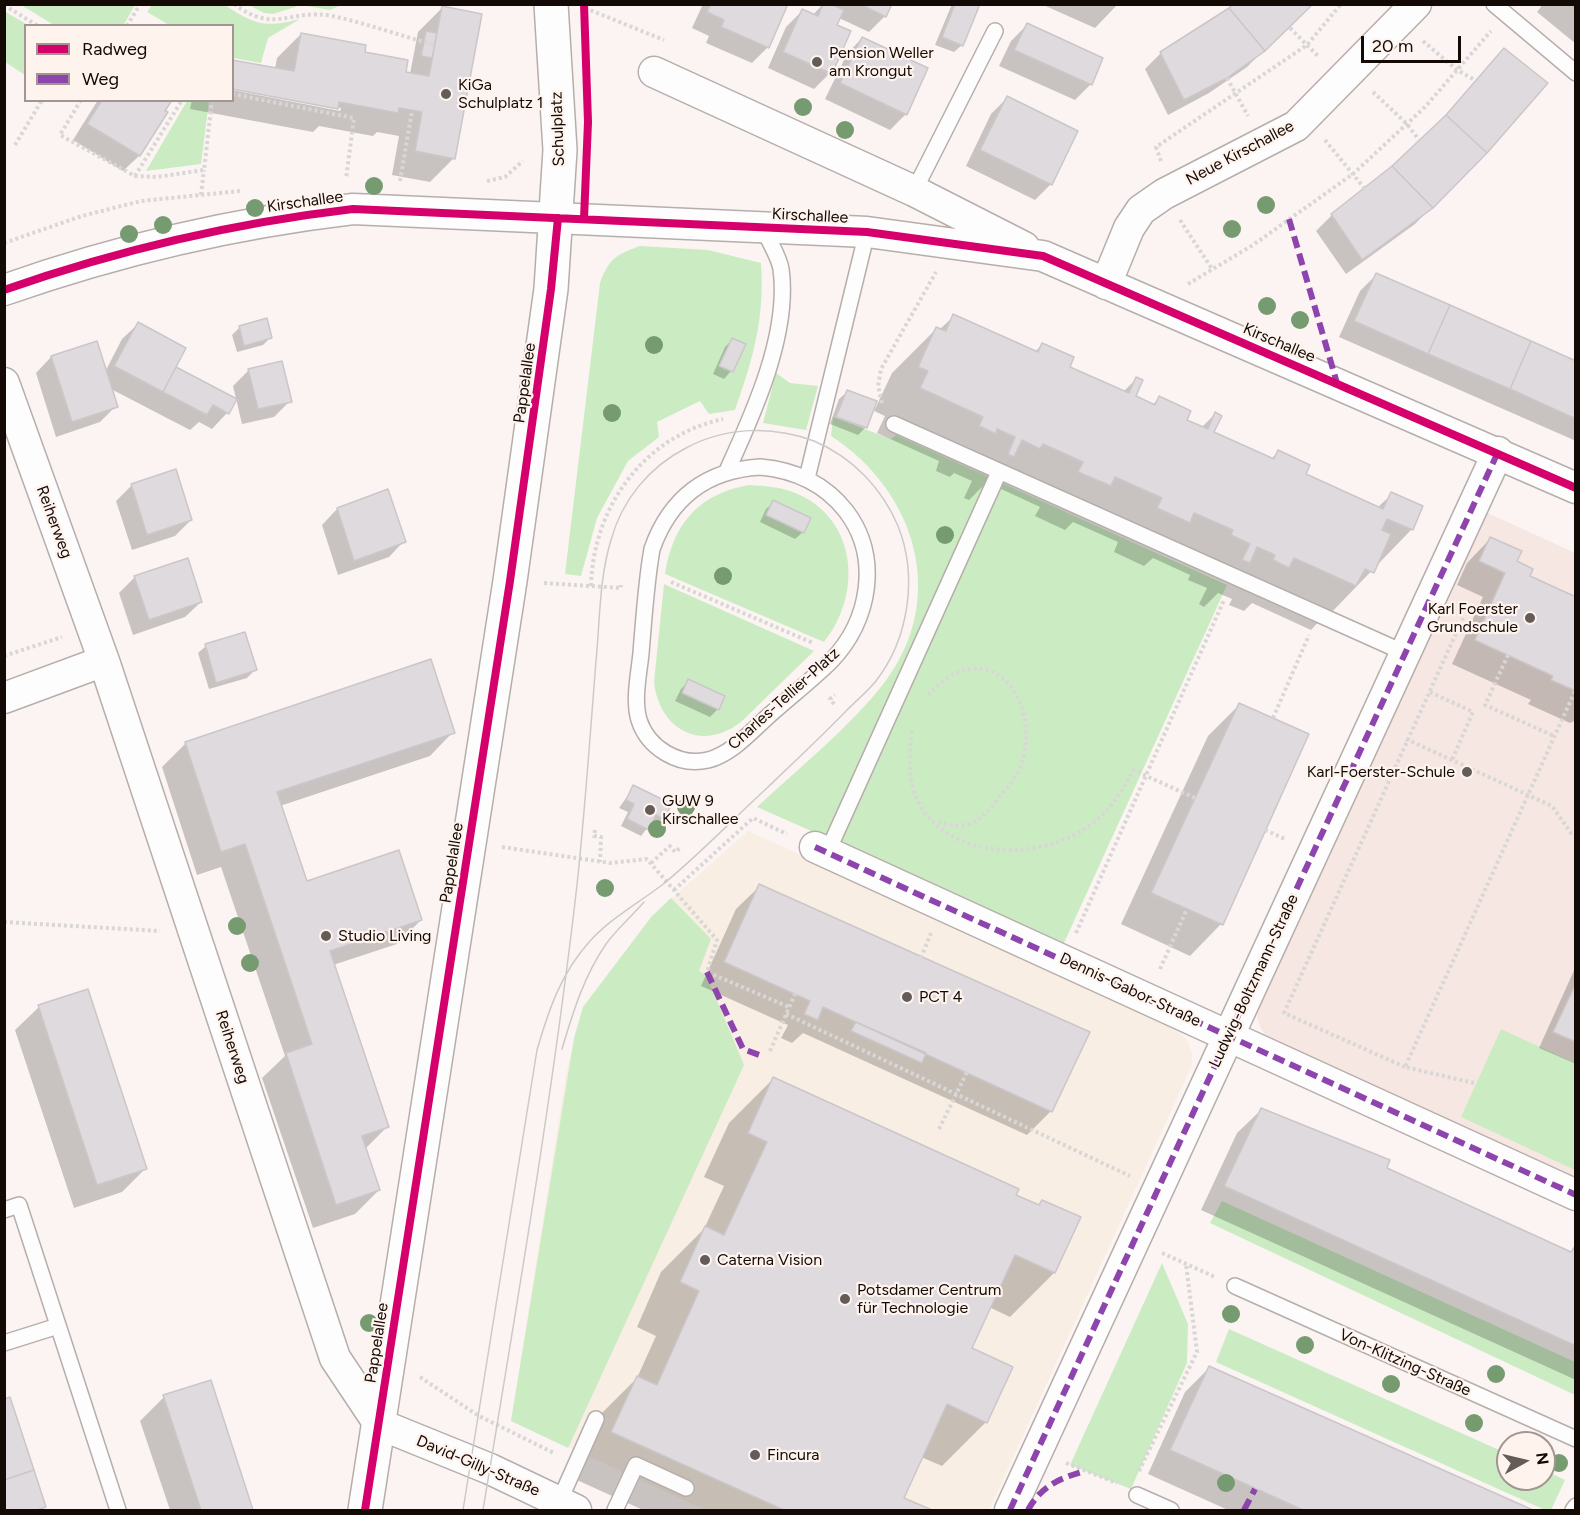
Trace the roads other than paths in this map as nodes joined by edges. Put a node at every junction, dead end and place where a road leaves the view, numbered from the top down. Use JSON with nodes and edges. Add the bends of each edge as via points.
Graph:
{"nodes":[{"id":1,"x":551,"y":4,"type":"edge"},
{"id":2,"x":1500,"y":9,"type":"edge"},
{"id":3,"x":1408,"y":13,"type":"edge"},
{"id":4,"x":995,"y":31,"type":"dead end"},
{"id":5,"x":654,"y":72,"type":"road end"},
{"id":6,"x":1575,"y":73,"type":"edge"},
{"id":7,"x":914,"y":191,"type":"junction"},
{"id":8,"x":558,"y":218,"type":"junction"},
{"id":9,"x":763,"y":227,"type":"junction"},
{"id":10,"x":867,"y":232,"type":"junction"},
{"id":11,"x":1043,"y":256,"type":"junction"},
{"id":12,"x":1106,"y":284,"type":"junction"},
{"id":13,"x":4,"y":290,"type":"edge"},
{"id":14,"x":4,"y":383,"type":"edge"},
{"id":15,"x":894,"y":424,"type":"road end"},
{"id":16,"x":1497,"y":452,"type":"junction"},
{"id":17,"x":727,"y":471,"type":"junction"},
{"id":18,"x":999,"y":472,"type":"junction"},
{"id":19,"x":807,"y":478,"type":"junction"},
{"id":20,"x":1575,"y":488,"type":"edge"},
{"id":21,"x":1405,"y":653,"type":"junction"},
{"id":22,"x":104,"y":661,"type":"junction"},
{"id":23,"x":4,"y":698,"type":"edge"},
{"id":24,"x":821,"y":850,"type":"joint"},
{"id":25,"x":1229,"y":1036,"type":"junction"},
{"id":26,"x":1575,"y":1195,"type":"edge"},
{"id":27,"x":4,"y":1210,"type":"edge"},
{"id":28,"x":1235,"y":1286,"type":"road end"},
{"id":29,"x":58,"y":1326,"type":"junction"},
{"id":30,"x":4,"y":1343,"type":"edge"},
{"id":31,"x":596,"y":1419,"type":"dead end"},
{"id":32,"x":379,"y":1424,"type":"junction"},
{"id":33,"x":1575,"y":1440,"type":"edge"},
{"id":34,"x":686,"y":1488,"type":"dead end"},
{"id":35,"x":1134,"y":1492,"type":"road end"},
{"id":36,"x":568,"y":1506,"type":"edge"},
{"id":37,"x":1575,"y":1506,"type":"edge"},
{"id":38,"x":118,"y":1510,"type":"edge"},
{"id":39,"x":365,"y":1510,"type":"edge"},
{"id":40,"x":615,"y":1510,"type":"edge"},
{"id":41,"x":1010,"y":1510,"type":"edge"},
{"id":42,"x":1171,"y":1510,"type":"edge"},
{"id":43,"x":1574,"y":1510,"type":"edge"}],
"edges":[{"from":1,"to":8,"type":"street","name":"Schulplatz","via":[[560,126]]},
{"from":2,"to":6,"type":"lane"},
{"from":3,"to":12,"type":"street","name":"Neue Kirschallee","via":[[1296,126],[1168,192],[1142,210],[1129,228]]},
{"from":4,"to":7,"type":"lane"},
{"from":5,"to":7,"type":"street","name":"Kirschallee"},
{"from":7,"to":11,"type":"street","name":"Kirschallee"},
{"from":8,"to":9,"type":"street","name":"Kirschallee"},
{"from":8,"to":13,"type":"street","name":"Kirschallee","via":[[353,209],[284,217],[129,250]]},
{"from":8,"to":32,"type":"street","name":"Pappelallee","via":[[523,498]]},
{"from":9,"to":10,"type":"street","name":"Kirschallee"},
{"from":9,"to":17,"type":"lane","via":[[781,268],[775,343],[763,388]]},
{"from":10,"to":11,"type":"street","name":"Kirschallee"},
{"from":10,"to":19,"type":"lane"},
{"from":11,"to":12,"type":"street","name":"Kirschallee"},
{"from":12,"to":16,"type":"street","name":"Kirschallee"},
{"from":14,"to":22,"type":"street","name":"Reiherweg"},
{"from":15,"to":18,"type":"lane"},
{"from":16,"to":20,"type":"street","name":"Kirschallee"},
{"from":16,"to":21,"type":"street","name":"Ludwig-Boltzmann-Straße"},
{"from":17,"to":19,"type":"lane","name":"Charles-Tellier-Platz","via":[[768,467]]},
{"from":17,"to":19,"type":"lane","name":"Charles-Tellier-Platz","via":[[696,486],[671,509],[652,549],[648,579],[636,707],[646,735],[668,754],[696,761],[710,760],[730,749],[832,660],[859,618],[867,584],[863,545],[852,519],[832,495]]},
{"from":18,"to":21,"type":"lane"},
{"from":18,"to":24,"type":"lane"},
{"from":21,"to":25,"type":"street","name":"Ludwig-Boltzmann-Straße"},
{"from":22,"to":23,"type":"street"},
{"from":22,"to":32,"type":"street","name":"Reiherweg","via":[[335,1358]]},
{"from":24,"to":25,"type":"street","name":"Dennis-Gabor-Straße"},
{"from":25,"to":26,"type":"street","name":"Dennis-Gabor-Straße"},
{"from":25,"to":41,"type":"street","name":"Ludwig-Boltzmann-Straße"},
{"from":27,"to":29,"type":"lane","via":[[19,1205]]},
{"from":28,"to":33,"type":"lane","name":"Von-Klitzing-Straße"},
{"from":29,"to":30,"type":"lane"},
{"from":29,"to":38,"type":"lane"},
{"from":31,"to":36,"type":"lane","via":[[577,1464]]},
{"from":32,"to":36,"type":"street","name":"David-Gilly-Straße"},
{"from":32,"to":39,"type":"street","name":"Pappelallee"},
{"from":34,"to":40,"type":"lane","via":[[636,1465]]},
{"from":35,"to":42,"type":"lane"},
{"from":37,"to":43,"type":"lane"}]}
